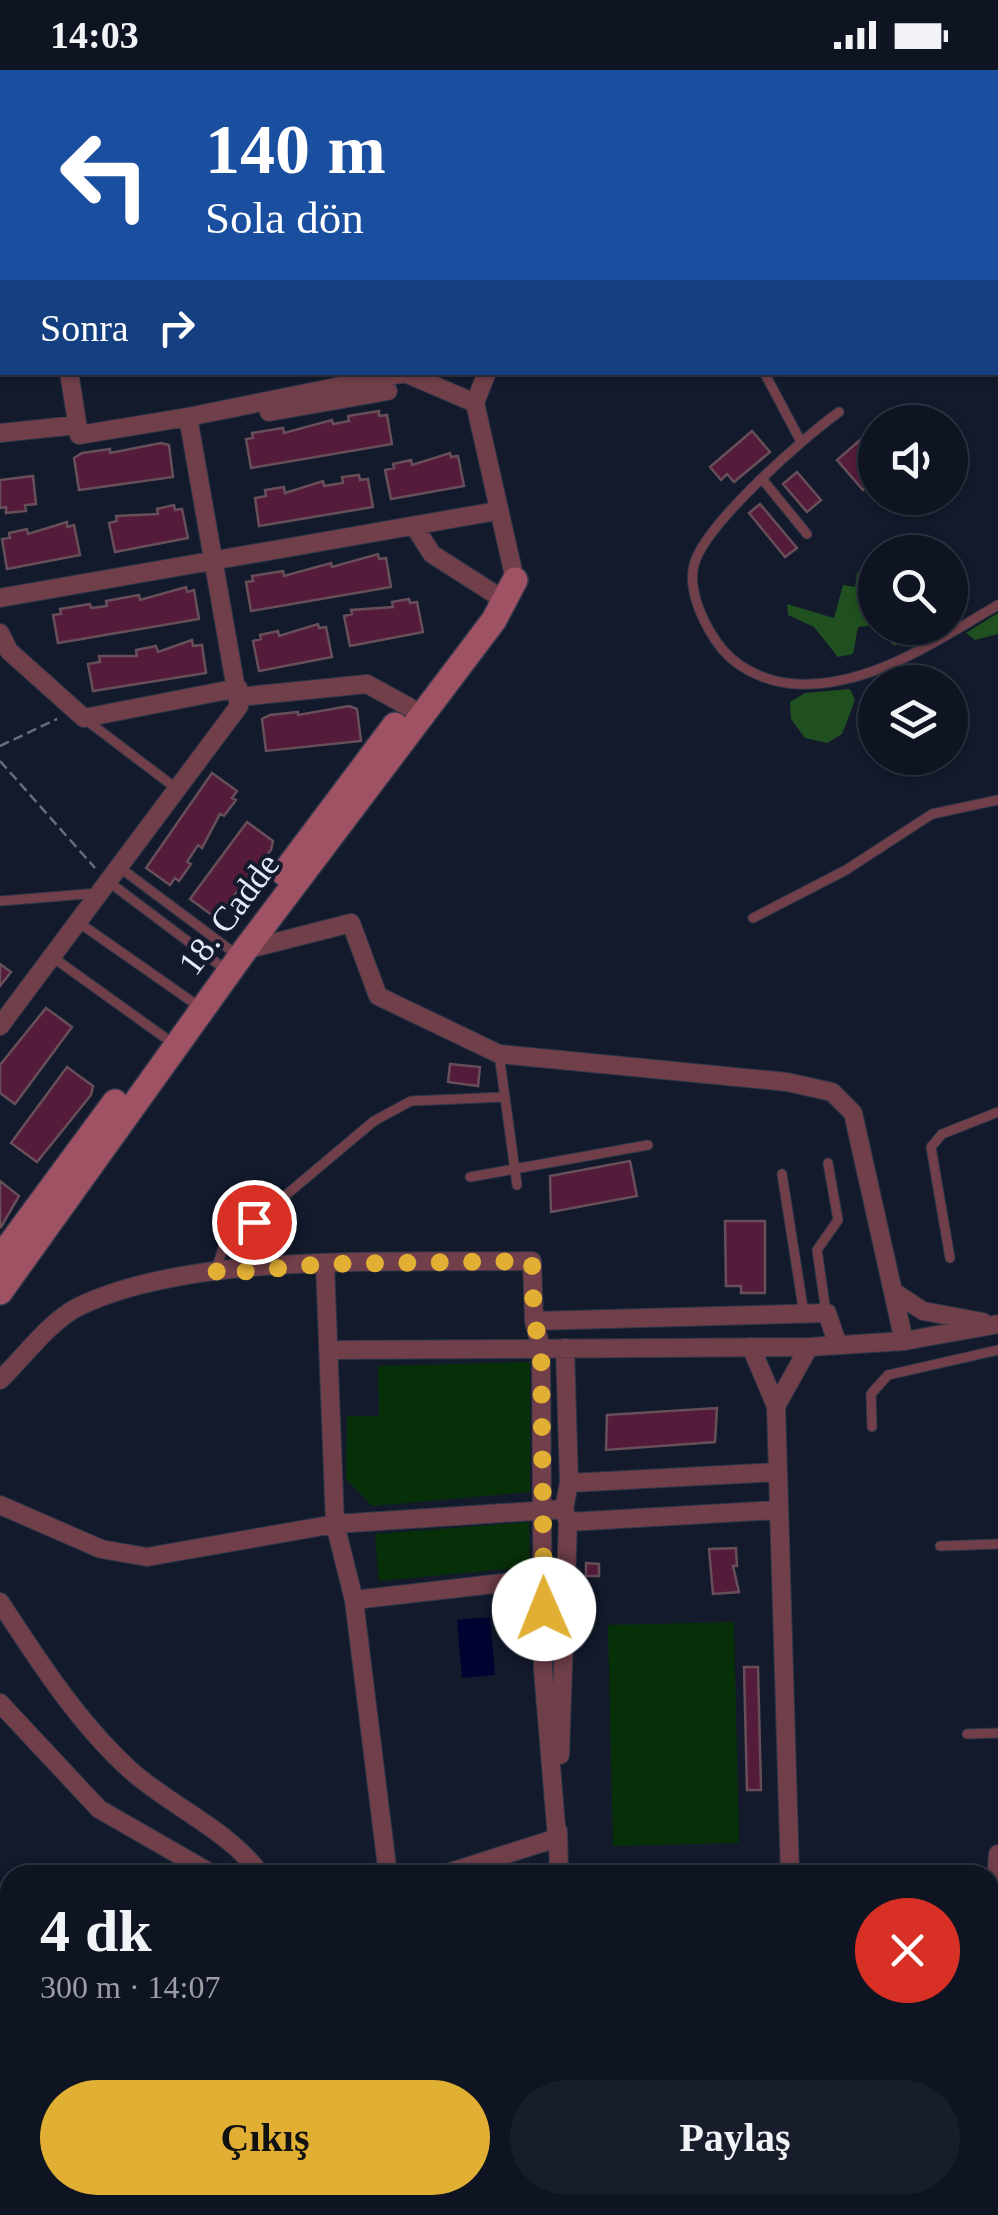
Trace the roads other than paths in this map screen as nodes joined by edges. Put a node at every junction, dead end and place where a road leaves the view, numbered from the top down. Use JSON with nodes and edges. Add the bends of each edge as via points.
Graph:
{"nodes":[{"id":1,"x":69,"y":375,"type":"edge"},
{"id":2,"x":392,"y":375,"type":"edge"},
{"id":3,"x":412,"y":375,"type":"edge"},
{"id":4,"x":486,"y":375,"type":"edge"},
{"id":5,"x":766,"y":375,"type":"edge"},
{"id":6,"x":388,"y":391,"type":"dead end"},
{"id":7,"x":474,"y":403,"type":"junction"},
{"id":8,"x":839,"y":412,"type":"dead end"},
{"id":9,"x":189,"y":422,"type":"junction"},
{"id":10,"x":77,"y":425,"type":"junction"},
{"id":11,"x":0,"y":432,"type":"edge"},
{"id":12,"x":800,"y":440,"type":"junction"},
{"id":13,"x":763,"y":480,"type":"junction"},
{"id":14,"x":498,"y":511,"type":"junction"},
{"id":15,"x":414,"y":526,"type":"junction"},
{"id":16,"x":807,"y":534,"type":"dead end"},
{"id":17,"x":216,"y":561,"type":"junction"},
{"id":18,"x":504,"y":586,"type":"junction"},
{"id":19,"x":0,"y":598,"type":"edge"},
{"id":20,"x":998,"y":605,"type":"edge"},
{"id":21,"x":0,"y":633,"type":"edge"},
{"id":22,"x":238,"y":692,"type":"junction"},
{"id":23,"x":409,"y":707,"type":"junction"},
{"id":24,"x":78,"y":714,"type":"junction"},
{"id":25,"x":178,"y":789,"type":"junction"},
{"id":26,"x":998,"y":800,"type":"edge"},
{"id":27,"x":109,"y":881,"type":"junction"},
{"id":28,"x":0,"y":901,"type":"edge"},
{"id":29,"x":753,"y":918,"type":"dead end"},
{"id":30,"x":78,"y":922,"type":"junction"},
{"id":31,"x":231,"y":954,"type":"junction"},
{"id":32,"x":51,"y":956,"type":"junction"},
{"id":33,"x":190,"y":1001,"type":"junction"},
{"id":34,"x":0,"y":1026,"type":"edge"},
{"id":35,"x":164,"y":1037,"type":"junction"},
{"id":36,"x":499,"y":1054,"type":"junction"},
{"id":37,"x":505,"y":1097,"type":"junction"},
{"id":38,"x":998,"y":1112,"type":"edge"},
{"id":39,"x":648,"y":1145,"type":"dead end"},
{"id":40,"x":828,"y":1162,"type":"dead end"},
{"id":41,"x":515,"y":1169,"type":"junction"},
{"id":42,"x":782,"y":1174,"type":"dead end"},
{"id":43,"x":470,"y":1177,"type":"dead end"},
{"id":44,"x":517,"y":1184,"type":"dead end"},
{"id":45,"x":0,"y":1258,"type":"edge"},
{"id":46,"x":950,"y":1258,"type":"dead end"},
{"id":47,"x":325,"y":1264,"type":"junction"},
{"id":48,"x":216,"y":1274,"type":"junction"},
{"id":49,"x":0,"y":1292,"type":"edge"},
{"id":50,"x":894,"y":1292,"type":"junction"},
{"id":51,"x":826,"y":1313,"type":"junction"},
{"id":52,"x":804,"y":1314,"type":"junction"},
{"id":53,"x":612,"y":1318,"type":"junction"},
{"id":54,"x":534,"y":1321,"type":"junction"},
{"id":55,"x":998,"y":1324,"type":"edge"},
{"id":56,"x":904,"y":1342,"type":"junction"},
{"id":57,"x":838,"y":1345,"type":"junction"},
{"id":58,"x":751,"y":1347,"type":"junction"},
{"id":59,"x":809,"y":1347,"type":"junction"},
{"id":60,"x":541,"y":1348,"type":"junction"},
{"id":61,"x":565,"y":1348,"type":"junction"},
{"id":62,"x":614,"y":1349,"type":"junction"},
{"id":63,"x":331,"y":1350,"type":"junction"},
{"id":64,"x":998,"y":1350,"type":"edge"},
{"id":65,"x":0,"y":1380,"type":"edge"},
{"id":66,"x":776,"y":1406,"type":"junction"},
{"id":67,"x":872,"y":1426,"type":"dead end"},
{"id":68,"x":776,"y":1472,"type":"junction"},
{"id":69,"x":569,"y":1483,"type":"junction"},
{"id":70,"x":0,"y":1506,"type":"edge"},
{"id":71,"x":540,"y":1510,"type":"junction"},
{"id":72,"x":777,"y":1510,"type":"junction"},
{"id":73,"x":566,"y":1515,"type":"junction"},
{"id":74,"x":335,"y":1524,"type":"junction"},
{"id":75,"x":998,"y":1544,"type":"edge"},
{"id":76,"x":940,"y":1546,"type":"dead end"},
{"id":77,"x":566,"y":1576,"type":"junction"},
{"id":78,"x":544,"y":1579,"type":"junction"},
{"id":79,"x":354,"y":1600,"type":"junction"},
{"id":80,"x":0,"y":1602,"type":"edge"},
{"id":81,"x":0,"y":1703,"type":"edge"},
{"id":82,"x":998,"y":1733,"type":"edge"},
{"id":83,"x":967,"y":1734,"type":"dead end"},
{"id":84,"x":558,"y":1838,"type":"junction"},
{"id":85,"x":197,"y":1865,"type":"edge"},
{"id":86,"x":254,"y":1865,"type":"edge"},
{"id":87,"x":387,"y":1865,"type":"edge"},
{"id":88,"x":473,"y":1865,"type":"edge"},
{"id":89,"x":559,"y":1865,"type":"edge"},
{"id":90,"x":790,"y":1865,"type":"edge"}],
"edges":[{"from":1,"to":10,"type":"street"},
{"from":2,"to":9,"type":"street"},
{"from":3,"to":7,"type":"street"},
{"from":4,"to":7,"type":"street"},
{"from":5,"to":12,"type":"lane"},
{"from":6,"to":9,"type":"street"},
{"from":7,"to":14,"type":"street"},
{"from":8,"to":12,"type":"lane"},
{"from":9,"to":10,"type":"street","via":[[78,435]]},
{"from":9,"to":17,"type":"street"},
{"from":10,"to":11,"type":"street"},
{"from":12,"to":13,"type":"lane"},
{"from":13,"to":16,"type":"lane"},
{"from":13,"to":20,"type":"lane","via":[[703,542],[693,568],[709,632],[736,666],[782,683],[844,679],[913,654]]},
{"from":14,"to":15,"type":"street"},
{"from":14,"to":18,"type":"street"},
{"from":15,"to":17,"type":"street"},
{"from":15,"to":18,"type":"street","via":[[432,554]]},
{"from":17,"to":19,"type":"street"},
{"from":17,"to":22,"type":"street"},
{"from":18,"to":23,"type":"street","name":"18. Cadde"},
{"from":18,"to":31,"type":"street","name":"18. Cadde","via":[[494,620]]},
{"from":21,"to":24,"type":"street","via":[[9,650]]},
{"from":22,"to":23,"type":"street","via":[[367,684]]},
{"from":22,"to":24,"type":"street"},
{"from":22,"to":25,"type":"street","via":[[240,706]]},
{"from":23,"to":31,"type":"street","name":"18. Cadde"},
{"from":24,"to":25,"type":"lane"},
{"from":25,"to":27,"type":"street"},
{"from":26,"to":29,"type":"lane","via":[[932,814],[846,870]]},
{"from":27,"to":28,"type":"lane"},
{"from":27,"to":30,"type":"street"},
{"from":27,"to":31,"type":"lane"},
{"from":27,"to":31,"type":"lane"},
{"from":30,"to":32,"type":"street"},
{"from":30,"to":33,"type":"lane"},
{"from":31,"to":33,"type":"street","name":"18. Cadde"},
{"from":31,"to":36,"type":"street","via":[[352,922],[378,996]]},
{"from":31,"to":49,"type":"street","name":"18. Cadde"},
{"from":32,"to":34,"type":"street"},
{"from":32,"to":35,"type":"lane"},
{"from":33,"to":35,"type":"street","name":"18. Cadde"},
{"from":35,"to":45,"type":"street","name":"18. Cadde"},
{"from":36,"to":37,"type":"lane"},
{"from":36,"to":50,"type":"street","via":[[832,1092],[853,1113]]},
{"from":37,"to":41,"type":"lane"},
{"from":37,"to":48,"type":"lane","via":[[411,1101],[374,1121],[223,1248]]},
{"from":38,"to":46,"type":"lane","via":[[942,1134],[931,1147]]},
{"from":39,"to":41,"type":"lane"},
{"from":40,"to":51,"type":"lane","via":[[838,1220],[817,1250]]},
{"from":41,"to":43,"type":"lane"},
{"from":41,"to":44,"type":"lane"},
{"from":42,"to":52,"type":"lane"},
{"from":47,"to":48,"type":"street"},
{"from":47,"to":54,"type":"street","via":[[532,1261]]},
{"from":47,"to":63,"type":"street"},
{"from":48,"to":65,"type":"street","via":[[150,1280],[74,1308]]},
{"from":50,"to":55,"type":"street","via":[[923,1311]]},
{"from":50,"to":56,"type":"street"},
{"from":51,"to":52,"type":"street"},
{"from":51,"to":57,"type":"street"},
{"from":52,"to":53,"type":"street"},
{"from":53,"to":54,"type":"street"},
{"from":53,"to":62,"type":"street"},
{"from":54,"to":60,"type":"street"},
{"from":55,"to":56,"type":"street"},
{"from":56,"to":57,"type":"street"},
{"from":57,"to":59,"type":"street"},
{"from":58,"to":59,"type":"street"},
{"from":58,"to":62,"type":"street"},
{"from":58,"to":66,"type":"street"},
{"from":59,"to":66,"type":"street"},
{"from":60,"to":61,"type":"street"},
{"from":60,"to":63,"type":"street"},
{"from":60,"to":71,"type":"street"},
{"from":61,"to":62,"type":"street"},
{"from":61,"to":69,"type":"street"},
{"from":63,"to":74,"type":"street"},
{"from":64,"to":67,"type":"lane","via":[[888,1374],[871,1394]]},
{"from":66,"to":68,"type":"street"},
{"from":68,"to":69,"type":"street"},
{"from":68,"to":72,"type":"street"},
{"from":69,"to":73,"type":"street"},
{"from":70,"to":74,"type":"street","via":[[101,1549],[147,1556]]},
{"from":71,"to":73,"type":"street"},
{"from":71,"to":74,"type":"street"},
{"from":71,"to":78,"type":"street"},
{"from":72,"to":73,"type":"street"},
{"from":72,"to":90,"type":"street"},
{"from":73,"to":77,"type":"street"},
{"from":74,"to":79,"type":"street"},
{"from":75,"to":76,"type":"lane"},
{"from":77,"to":78,"type":"street"},
{"from":77,"to":84,"type":"street"},
{"from":78,"to":79,"type":"street"},
{"from":78,"to":84,"type":"street","via":[[543,1670]]},
{"from":79,"to":87,"type":"street"},
{"from":80,"to":86,"type":"street","via":[[57,1688],[126,1766]]},
{"from":81,"to":85,"type":"street","via":[[99,1809]]},
{"from":82,"to":83,"type":"lane"},
{"from":84,"to":88,"type":"street"},
{"from":84,"to":89,"type":"street"}]}
